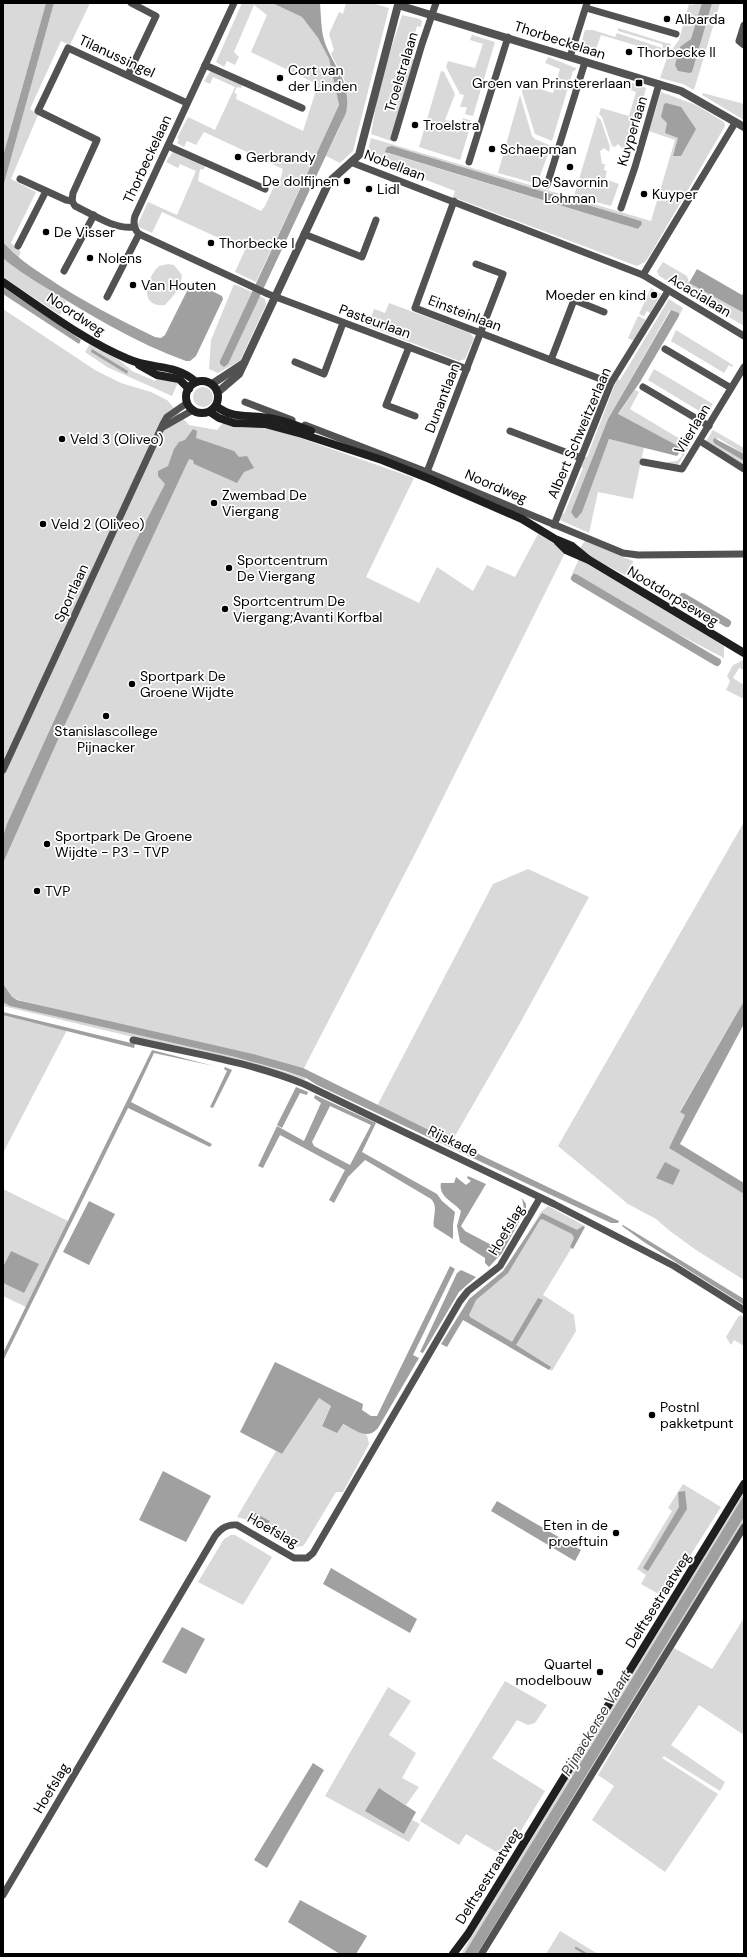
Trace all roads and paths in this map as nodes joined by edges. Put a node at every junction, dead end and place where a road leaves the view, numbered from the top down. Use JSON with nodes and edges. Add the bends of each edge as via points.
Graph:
{"nodes":[{"id":1,"x":131,"y":3,"type":"edge"},
{"id":2,"x":234,"y":3,"type":"edge"},
{"id":3,"x":436,"y":3,"type":"edge"},
{"id":4,"x":396,"y":4,"type":"edge"},
{"id":5,"x":586,"y":6,"type":"edge"},
{"id":6,"x":433,"y":14,"type":"junction"},
{"id":7,"x":744,"y":25,"type":"edge"},
{"id":8,"x":676,"y":34,"type":"dead end"},
{"id":9,"x":508,"y":37,"type":"junction"},
{"id":10,"x":744,"y":44,"type":"edge"},
{"id":11,"x":570,"y":57,"type":"junction"},
{"id":12,"x":585,"y":62,"type":"junction"},
{"id":13,"x":205,"y":65,"type":"junction"},
{"id":14,"x":128,"y":75,"type":"junction"},
{"id":15,"x":659,"y":84,"type":"junction"},
{"id":16,"x":187,"y":103,"type":"junction"},
{"id":17,"x":302,"y":108,"type":"dead end"},
{"id":18,"x":735,"y":123,"type":"junction"},
{"id":19,"x":744,"y":127,"type":"edge"},
{"id":20,"x":394,"y":138,"type":"dead end"},
{"id":21,"x":168,"y":146,"type":"junction"},
{"id":22,"x":469,"y":162,"type":"dead end"},
{"id":23,"x":353,"y":163,"type":"junction"},
{"id":24,"x":20,"y":179,"type":"dead end"},
{"id":25,"x":547,"y":185,"type":"dead end"},
{"id":26,"x":264,"y":189,"type":"dead end"},
{"id":27,"x":46,"y":191,"type":"junction"},
{"id":28,"x":72,"y":201,"type":"junction"},
{"id":29,"x":454,"y":201,"type":"junction"},
{"id":30,"x":621,"y":208,"type":"dead end"},
{"id":31,"x":94,"y":215,"type":"junction"},
{"id":32,"x":376,"y":220,"type":"dead end"},
{"id":33,"x":134,"y":227,"type":"junction"},
{"id":34,"x":140,"y":234,"type":"junction"},
{"id":35,"x":304,"y":234,"type":"junction"},
{"id":36,"x":18,"y":246,"type":"dead end"},
{"id":37,"x":476,"y":264,"type":"dead end"},
{"id":38,"x":64,"y":271,"type":"dead end"},
{"id":39,"x":643,"y":275,"type":"junction"},
{"id":40,"x":3,"y":282,"type":"edge"},
{"id":41,"x":668,"y":291,"type":"junction"},
{"id":42,"x":272,"y":295,"type":"junction"},
{"id":43,"x":107,"y":297,"type":"dead end"},
{"id":44,"x":604,"y":312,"type":"dead end"},
{"id":45,"x":343,"y":323,"type":"junction"},
{"id":46,"x":482,"y":333,"type":"junction"},
{"id":47,"x":744,"y":336,"type":"edge"},
{"id":48,"x":409,"y":347,"type":"junction"},
{"id":49,"x":665,"y":349,"type":"dead end"},
{"id":50,"x":551,"y":360,"type":"junction"},
{"id":51,"x":244,"y":362,"type":"junction"},
{"id":52,"x":295,"y":362,"type":"dead end"},
{"id":53,"x":138,"y":364,"type":"junction"},
{"id":54,"x":744,"y":367,"type":"edge"},
{"id":55,"x":467,"y":369,"type":"junction"},
{"id":56,"x":196,"y":382,"type":"junction"},
{"id":57,"x":611,"y":383,"type":"junction"},
{"id":58,"x":212,"y":384,"type":"junction"},
{"id":59,"x":643,"y":387,"type":"dead end"},
{"id":60,"x":731,"y":388,"type":"junction"},
{"id":61,"x":188,"y":389,"type":"junction"},
{"id":62,"x":218,"y":392,"type":"junction"},
{"id":63,"x":245,"y":402,"type":"dead end"},
{"id":64,"x":187,"y":403,"type":"junction"},
{"id":65,"x":216,"y":406,"type":"junction"},
{"id":66,"x":193,"y":410,"type":"junction"},
{"id":67,"x":210,"y":412,"type":"junction"},
{"id":68,"x":415,"y":416,"type":"dead end"},
{"id":69,"x":709,"y":426,"type":"junction"},
{"id":70,"x":163,"y":427,"type":"junction"},
{"id":71,"x":510,"y":431,"type":"dead end"},
{"id":72,"x":700,"y":441,"type":"junction"},
{"id":73,"x":582,"y":458,"type":"junction"},
{"id":74,"x":382,"y":460,"type":"junction"},
{"id":75,"x":643,"y":462,"type":"dead end"},
{"id":76,"x":744,"y":469,"type":"edge"},
{"id":77,"x":427,"y":472,"type":"junction"},
{"id":78,"x":554,"y":525,"type":"junction"},
{"id":79,"x":555,"y":539,"type":"joint"},
{"id":80,"x":744,"y":554,"type":"edge"},
{"id":81,"x":744,"y":653,"type":"edge"},
{"id":82,"x":3,"y":770,"type":"edge"},
{"id":83,"x":133,"y":1040,"type":"dead end"},
{"id":84,"x":540,"y":1198,"type":"junction"},
{"id":85,"x":744,"y":1310,"type":"edge"},
{"id":86,"x":744,"y":1484,"type":"edge"},
{"id":87,"x":744,"y":1527,"type":"edge"},
{"id":88,"x":3,"y":1895,"type":"edge"},
{"id":89,"x":482,"y":1953,"type":"dead end"},
{"id":90,"x":454,"y":1954,"type":"edge"}],
"edges":[{"from":1,"to":14,"type":"street","via":[[156,16]]},
{"from":2,"to":13,"type":"street","name":"Thorbeckelaan"},
{"from":3,"to":6,"type":"street","name":"Troelstralaan"},
{"from":4,"to":6,"type":"street","name":"Thorbeckelaan"},
{"from":4,"to":23,"type":"street","name":"Troelstralaan","via":[[365,136],[359,155]]},
{"from":5,"to":8,"type":"street"},
{"from":5,"to":11,"type":"street"},
{"from":6,"to":9,"type":"street","name":"Thorbeckelaan"},
{"from":6,"to":20,"type":"street","name":"Troelstralaan"},
{"from":7,"to":10,"type":"street","via":[[739,41]]},
{"from":9,"to":11,"type":"street","name":"Thorbeckelaan"},
{"from":9,"to":22,"type":"street"},
{"from":11,"to":12,"type":"street","name":"Thorbeckelaan"},
{"from":12,"to":15,"type":"street","name":"Thorbeckelaan"},
{"from":12,"to":25,"type":"street"},
{"from":13,"to":16,"type":"street","name":"Thorbeckelaan"},
{"from":13,"to":17,"type":"street"},
{"from":14,"to":16,"type":"street","name":"Tilanussingel"},
{"from":14,"to":28,"type":"street","name":"Tilanussingel","via":[[68,48],[38,111],[97,140],[72,193]]},
{"from":15,"to":18,"type":"street","name":"Thorbeckelaan","via":[[681,91]]},
{"from":15,"to":30,"type":"street","name":"Kuyperlaan"},
{"from":16,"to":21,"type":"street","name":"Thorbeckelaan"},
{"from":18,"to":19,"type":"street","name":"Thorbeckelaan"},
{"from":18,"to":39,"type":"street"},
{"from":21,"to":26,"type":"street"},
{"from":21,"to":33,"type":"street","name":"Thorbeckelaan","via":[[135,216]]},
{"from":23,"to":29,"type":"street","name":"Nobellaan"},
{"from":23,"to":35,"type":"street","name":"Nobellaan","via":[[329,182]]},
{"from":24,"to":27,"type":"street"},
{"from":27,"to":28,"type":"street"},
{"from":27,"to":36,"type":"street"},
{"from":28,"to":31,"type":"street","via":[[75,206]]},
{"from":29,"to":39,"type":"street","name":"Nobellaan"},
{"from":29,"to":46,"type":"street","name":"Einsteinlaan","via":[[415,308]]},
{"from":31,"to":33,"type":"street","via":[[117,226]]},
{"from":31,"to":38,"type":"street"},
{"from":32,"to":35,"type":"street","via":[[362,257]]},
{"from":33,"to":34,"type":"street"},
{"from":34,"to":42,"type":"street"},
{"from":34,"to":43,"type":"street"},
{"from":35,"to":42,"type":"street","name":"Nobellaan"},
{"from":37,"to":46,"type":"street","name":"Dunantlaan","via":[[503,274]]},
{"from":39,"to":41,"type":"street","name":"Acacialaan"},
{"from":40,"to":53,"type":"main road","name":"Noordweg","via":[[90,340]]},
{"from":41,"to":47,"type":"street","name":"Acacialaan"},
{"from":41,"to":57,"type":"street","name":"Albert Schweitzerlaan"},
{"from":42,"to":45,"type":"street","name":"Pasteurlaan"},
{"from":42,"to":51,"type":"street","name":"Nobellaan"},
{"from":44,"to":50,"type":"street","via":[[574,300]]},
{"from":45,"to":48,"type":"street","name":"Pasteurlaan"},
{"from":45,"to":52,"type":"street","via":[[324,374]]},
{"from":46,"to":50,"type":"street","name":"Einsteinlaan"},
{"from":46,"to":55,"type":"street","name":"Dunantlaan"},
{"from":48,"to":55,"type":"street","name":"Pasteurlaan"},
{"from":48,"to":68,"type":"street","via":[[386,405]]},
{"from":49,"to":60,"type":"street"},
{"from":50,"to":57,"type":"street","name":"Einsteinlaan"},
{"from":51,"to":58,"type":"street","name":"Nobellaan"},
{"from":51,"to":62,"type":"street","name":"Nobellaan","via":[[239,374]]},
{"from":53,"to":56,"type":"main road","name":"Noordweg","via":[[174,369]]},
{"from":53,"to":61,"type":"main road","name":"Noordweg","via":[[157,375],[179,379]]},
{"from":54,"to":60,"type":"street","name":"Vlierlaan"},
{"from":55,"to":77,"type":"street","name":"Dunantlaan"},
{"from":56,"to":58,"type":"main road"},
{"from":56,"to":61,"type":"main road"},
{"from":57,"to":73,"type":"street","name":"Albert Schweitzerlaan"},
{"from":58,"to":62,"type":"main road"},
{"from":59,"to":69,"type":"street"},
{"from":60,"to":69,"type":"street","name":"Vlierlaan"},
{"from":61,"to":64,"type":"main road"},
{"from":62,"to":65,"type":"main road"},
{"from":63,"to":77,"type":"street","name":"Noordweg"},
{"from":64,"to":66,"type":"main road"},
{"from":64,"to":70,"type":"street","name":"Sportlaan","via":[[167,417]]},
{"from":65,"to":67,"type":"main road"},
{"from":65,"to":74,"type":"main road","name":"Noordweg","via":[[232,415],[254,415],[283,422]]},
{"from":66,"to":67,"type":"main road","via":[[201,414]]},
{"from":66,"to":70,"type":"street"},
{"from":67,"to":74,"type":"main road","name":"Noordweg","via":[[234,423],[272,425]]},
{"from":69,"to":72,"type":"street","name":"Vlierlaan"},
{"from":70,"to":82,"type":"street","name":"Sportlaan"},
{"from":71,"to":73,"type":"street"},
{"from":72,"to":75,"type":"street","name":"Vlierlaan","via":[[682,470]]},
{"from":72,"to":76,"type":"street"},
{"from":73,"to":78,"type":"street","name":"Albert Schweitzerlaan"},
{"from":74,"to":79,"type":"main road","name":"Noordweg","via":[[494,506]]},
{"from":77,"to":78,"type":"street","name":"Noordweg"},
{"from":78,"to":80,"type":"street","name":"Noordweg","via":[[631,554]]},
{"from":79,"to":81,"type":"main road","name":"Nootdorpseweg","via":[[572,546],[589,560]]},
{"from":83,"to":84,"type":"street","name":"Rijskade","via":[[280,1074]]},
{"from":84,"to":85,"type":"street","name":"Rijskade","via":[[674,1266]]},
{"from":84,"to":88,"type":"street","name":"Hoefslag","via":[[500,1266],[468,1291],[460,1301],[313,1553],[307,1558],[294,1558],[237,1525],[224,1527],[215,1536]]},
{"from":86,"to":90,"type":"main road","name":"Delftsestraatweg"},
{"from":87,"to":89,"type":"street"}]}
